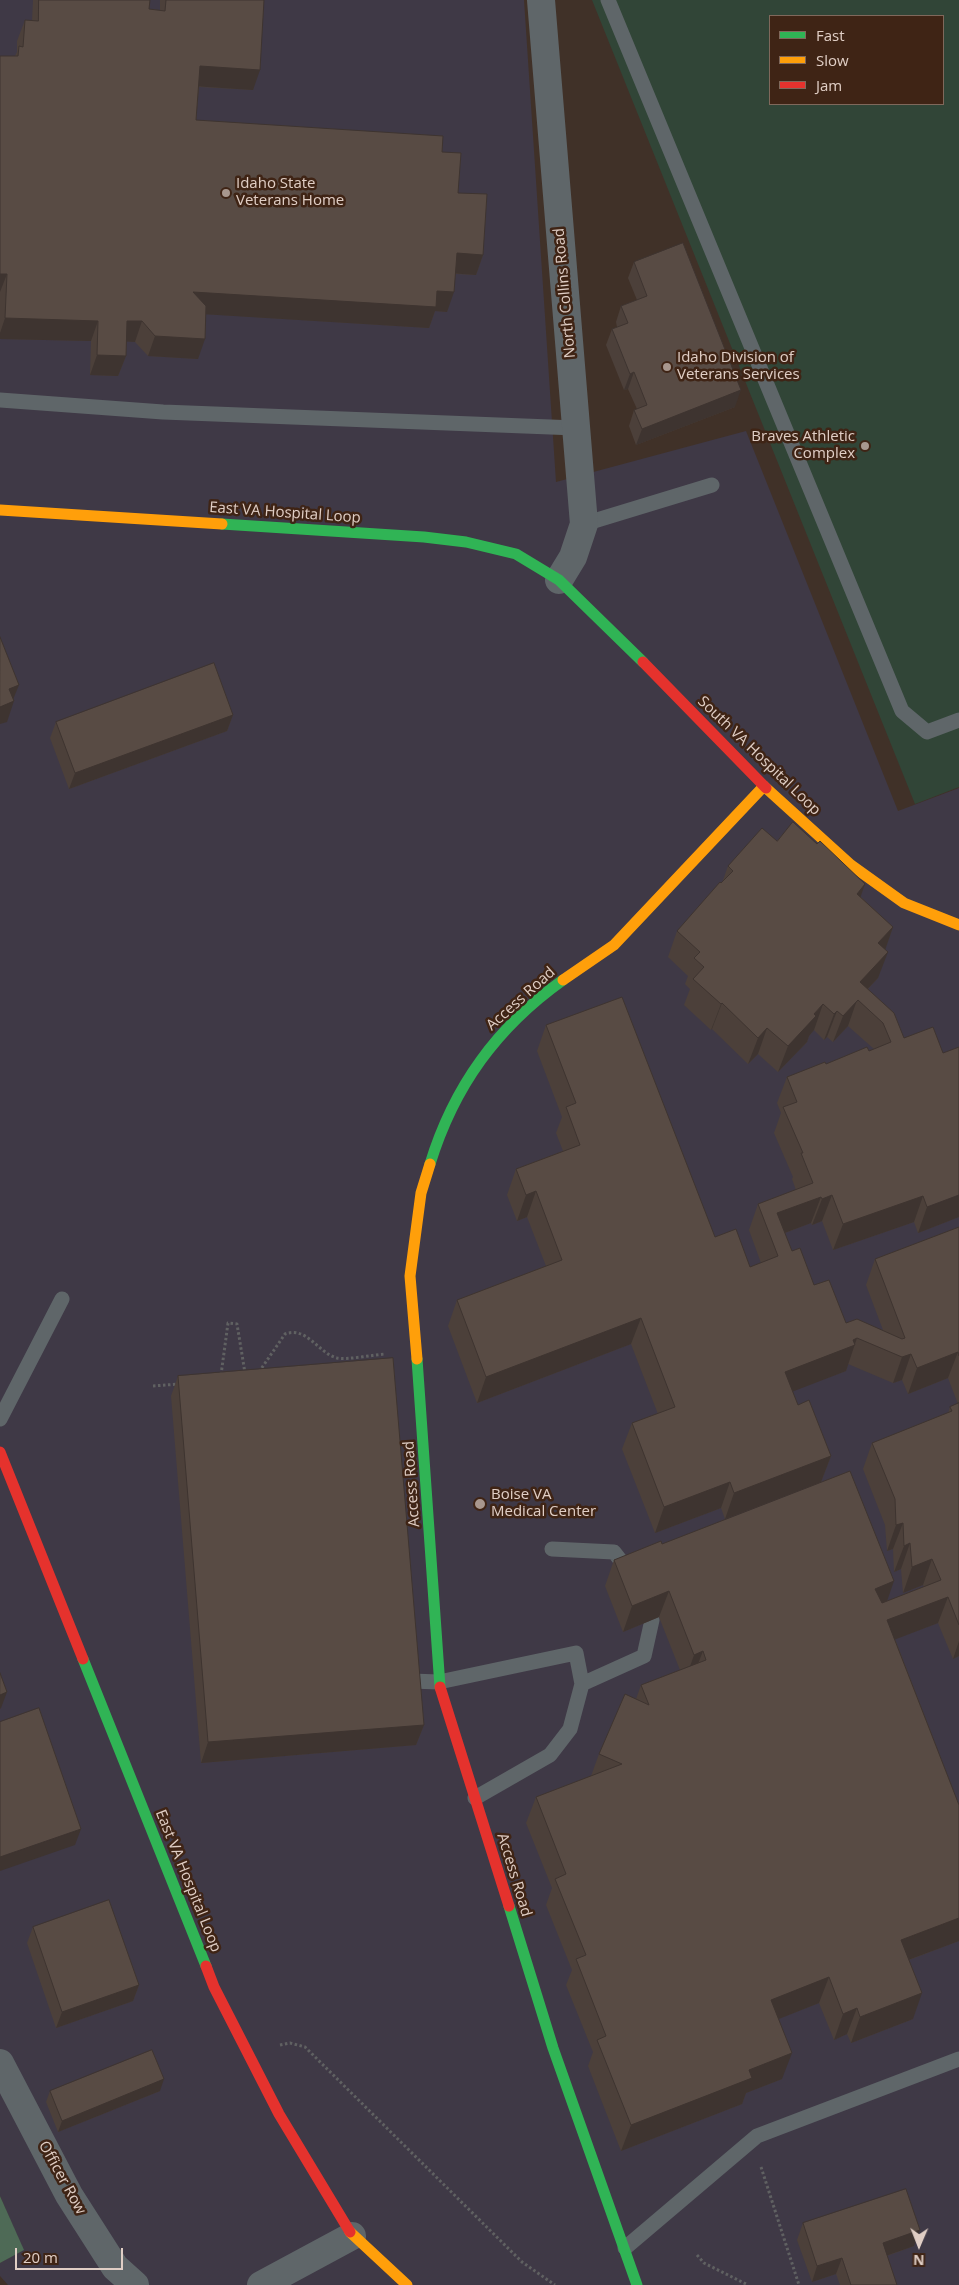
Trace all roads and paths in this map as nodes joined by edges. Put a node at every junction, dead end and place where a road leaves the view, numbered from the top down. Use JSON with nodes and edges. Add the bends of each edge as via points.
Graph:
{"nodes":[{"id":1,"x":541,"y":0,"type":"edge"},
{"id":2,"x":608,"y":0,"type":"edge"},
{"id":3,"x":0,"y":400,"type":"edge"},
{"id":4,"x":576,"y":428,"type":"junction"},
{"id":5,"x":712,"y":485,"type":"dead end"},
{"id":6,"x":0,"y":510,"type":"edge"},
{"id":7,"x":584,"y":524,"type":"junction"},
{"id":8,"x":559,"y":580,"type":"junction"},
{"id":9,"x":959,"y":720,"type":"edge"},
{"id":10,"x":764,"y":786,"type":"junction"},
{"id":11,"x":959,"y":925,"type":"edge"},
{"id":12,"x":62,"y":1300,"type":"dead end"},
{"id":13,"x":395,"y":1354,"type":"dead end"},
{"id":14,"x":257,"y":1380,"type":"edge"},
{"id":15,"x":220,"y":1381,"type":"edge"},
{"id":16,"x":247,"y":1382,"type":"edge"},
{"id":17,"x":181,"y":1383,"type":"edge"},
{"id":18,"x":153,"y":1386,"type":"dead end"},
{"id":19,"x":0,"y":1419,"type":"edge"},
{"id":20,"x":0,"y":1452,"type":"edge"},
{"id":21,"x":552,"y":1549,"type":"dead end"},
{"id":22,"x":632,"y":1575,"type":"edge"},
{"id":23,"x":652,"y":1620,"type":"edge"},
{"id":24,"x":411,"y":1681,"type":"edge"},
{"id":25,"x":440,"y":1682,"type":"junction"},
{"id":26,"x":582,"y":1684,"type":"junction"},
{"id":27,"x":475,"y":1798,"type":"junction"},
{"id":28,"x":250,"y":2059,"type":"junction"},
{"id":29,"x":959,"y":2059,"type":"edge"},
{"id":30,"x":0,"y":2063,"type":"edge"},
{"id":31,"x":752,"y":2140,"type":"junction"},
{"id":32,"x":352,"y":2236,"type":"junction"},
{"id":33,"x":625,"y":2248,"type":"junction"},
{"id":34,"x":697,"y":2255,"type":"dead end"},
{"id":35,"x":135,"y":2285,"type":"edge"},
{"id":36,"x":261,"y":2285,"type":"edge"},
{"id":37,"x":407,"y":2285,"type":"edge"},
{"id":38,"x":555,"y":2285,"type":"edge"},
{"id":39,"x":637,"y":2285,"type":"edge"},
{"id":40,"x":748,"y":2285,"type":"edge"},
{"id":41,"x":799,"y":2285,"type":"edge"}],
"edges":[{"from":1,"to":4,"type":"street","name":"North Collins Road"},
{"from":2,"to":9,"type":"lane","via":[[902,712],[927,732]]},
{"from":3,"to":4,"type":"lane","via":[[163,412]]},
{"from":4,"to":7,"type":"street","name":"North Collins Road"},
{"from":5,"to":7,"type":"lane"},
{"from":6,"to":8,"type":"street","name":"East VA Hospital Loop","via":[[466,542],[516,554]]},
{"from":7,"to":8,"type":"street","name":"North Collins Road","via":[[573,556]]},
{"from":8,"to":10,"type":"street","name":"South VA Hospital Loop"},
{"from":10,"to":11,"type":"street","name":"South VA Hospital Loop","via":[[851,864],[904,903]]},
{"from":10,"to":25,"type":"street","name":"Access Road","via":[[614,945],[551,989],[501,1033],[464,1084],[440,1132],[421,1193],[410,1276]]},
{"from":12,"to":19,"type":"lane"},
{"from":13,"to":14,"type":"path","via":[[336,1358],[301,1334],[292,1332],[285,1334]]},
{"from":15,"to":16,"type":"path","via":[[228,1323],[237,1324]]},
{"from":17,"to":18,"type":"path"},
{"from":20,"to":28,"type":"street","name":"East VA Hospital Loop","via":[[214,1987]]},
{"from":21,"to":22,"type":"lane","via":[[614,1552]]},
{"from":23,"to":26,"type":"lane","via":[[644,1656]]},
{"from":24,"to":25,"type":"lane"},
{"from":25,"to":26,"type":"lane","via":[[576,1654]]},
{"from":25,"to":27,"type":"street","name":"Access Road"},
{"from":26,"to":27,"type":"lane","via":[[570,1729],[550,1756]]},
{"from":27,"to":33,"type":"street","name":"Access Road","via":[[553,2048]]},
{"from":28,"to":32,"type":"street","name":"East VA Hospital Loop"},
{"from":28,"to":38,"type":"path","via":[[275,2046],[290,2043],[305,2047],[522,2262]]},
{"from":29,"to":31,"type":"lane"},
{"from":30,"to":35,"type":"street","name":"Officer Row","via":[[69,2195],[115,2267]]},
{"from":31,"to":33,"type":"lane"},
{"from":31,"to":41,"type":"path"},
{"from":32,"to":36,"type":"street"},
{"from":32,"to":37,"type":"street","name":"East VA Hospital Loop"},
{"from":33,"to":39,"type":"street","name":"Access Road"},
{"from":34,"to":40,"type":"path"}]}
